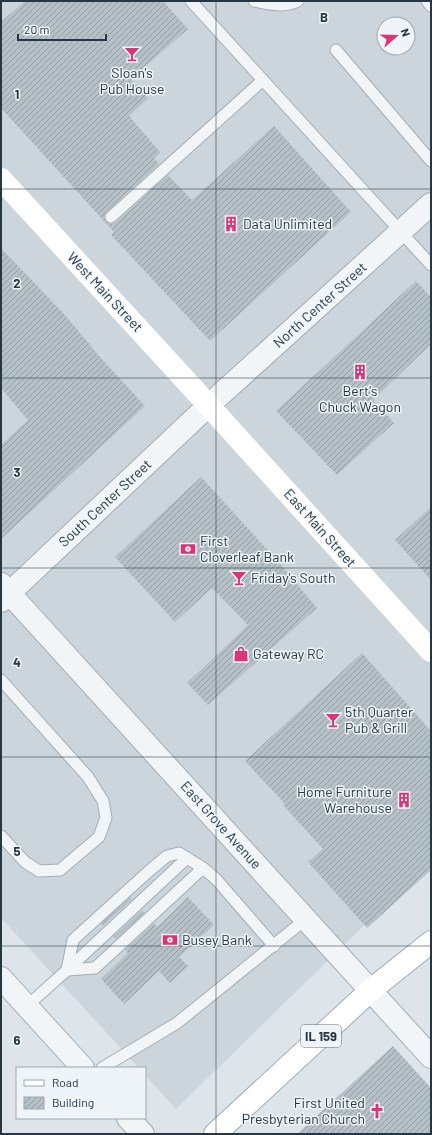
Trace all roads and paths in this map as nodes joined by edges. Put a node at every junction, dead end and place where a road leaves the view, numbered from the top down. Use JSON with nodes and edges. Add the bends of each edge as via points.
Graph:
{"nodes":[{"id":1,"x":191,"y":1,"type":"edge"},
{"id":2,"x":254,"y":1,"type":"edge"},
{"id":3,"x":298,"y":1,"type":"edge"},
{"id":4,"x":427,"y":1,"type":"edge"},
{"id":5,"x":431,"y":6,"type":"edge"},
{"id":6,"x":336,"y":50,"type":"dead end"},
{"id":7,"x":263,"y":80,"type":"junction"},
{"id":8,"x":431,"y":161,"type":"edge"},
{"id":9,"x":1,"y":178,"type":"edge"},
{"id":10,"x":431,"y":204,"type":"edge"},
{"id":11,"x":111,"y":217,"type":"dead end"},
{"id":12,"x":401,"y":232,"type":"junction"},
{"id":13,"x":431,"y":265,"type":"edge"},
{"id":14,"x":208,"y":405,"type":"junction"},
{"id":15,"x":4,"y":593,"type":"edge"},
{"id":16,"x":431,"y":651,"type":"edge"},
{"id":17,"x":1,"y":680,"type":"edge"},
{"id":18,"x":1,"y":836,"type":"edge"},
{"id":19,"x":187,"y":858,"type":"junction"},
{"id":20,"x":203,"y":868,"type":"junction"},
{"id":21,"x":306,"y":919,"type":"junction"},
{"id":22,"x":431,"y":942,"type":"edge"},
{"id":23,"x":274,"y":946,"type":"junction"},
{"id":24,"x":67,"y":970,"type":"junction"},
{"id":25,"x":1,"y":978,"type":"edge"},
{"id":26,"x":371,"y":990,"type":"junction"},
{"id":27,"x":27,"y":1006,"type":"junction"},
{"id":28,"x":431,"y":1057,"type":"edge"},
{"id":29,"x":82,"y":1067,"type":"edge"},
{"id":30,"x":104,"y":1067,"type":"edge"},
{"id":31,"x":129,"y":1119,"type":"edge"},
{"id":32,"x":143,"y":1134,"type":"edge"},
{"id":33,"x":215,"y":1134,"type":"edge"}],
"edges":[{"from":1,"to":7,"type":"lane"},
{"from":2,"to":3,"type":"lane","via":[[273,5]]},
{"from":4,"to":5,"type":"lane"},
{"from":6,"to":8,"type":"lane"},
{"from":7,"to":11,"type":"lane"},
{"from":7,"to":12,"type":"lane"},
{"from":9,"to":14,"type":"main road","name":"West Main Street"},
{"from":10,"to":12,"type":"street","name":"North Center Street"},
{"from":12,"to":13,"type":"lane"},
{"from":12,"to":14,"type":"street","name":"North Center Street"},
{"from":14,"to":15,"type":"street","name":"South Center Street"},
{"from":14,"to":16,"type":"main road","name":"East Main Street"},
{"from":15,"to":21,"type":"street","name":"East Grove Avenue"},
{"from":17,"to":18,"type":"lane","via":[[88,778],[103,800],[106,818],[99,837],[60,870],[39,872],[25,862]]},
{"from":19,"to":20,"type":"lane"},
{"from":19,"to":24,"type":"lane"},
{"from":19,"to":24,"type":"lane","via":[[179,853],[167,856],[73,940]]},
{"from":20,"to":23,"type":"lane","via":[[216,879]]},
{"from":20,"to":24,"type":"lane","via":[[95,968]]},
{"from":21,"to":23,"type":"lane"},
{"from":21,"to":26,"type":"street","name":"East Grove Avenue"},
{"from":22,"to":26,"type":"main road","number":"IL 159"},
{"from":23,"to":30,"type":"lane","via":[[177,1023]]},
{"from":24,"to":27,"type":"lane"},
{"from":25,"to":27,"type":"street"},
{"from":26,"to":28,"type":"street","name":"East Grove Avenue"},
{"from":26,"to":33,"type":"main road","number":"IL 159"},
{"from":27,"to":29,"type":"street"},
{"from":31,"to":32,"type":"street"}]}
